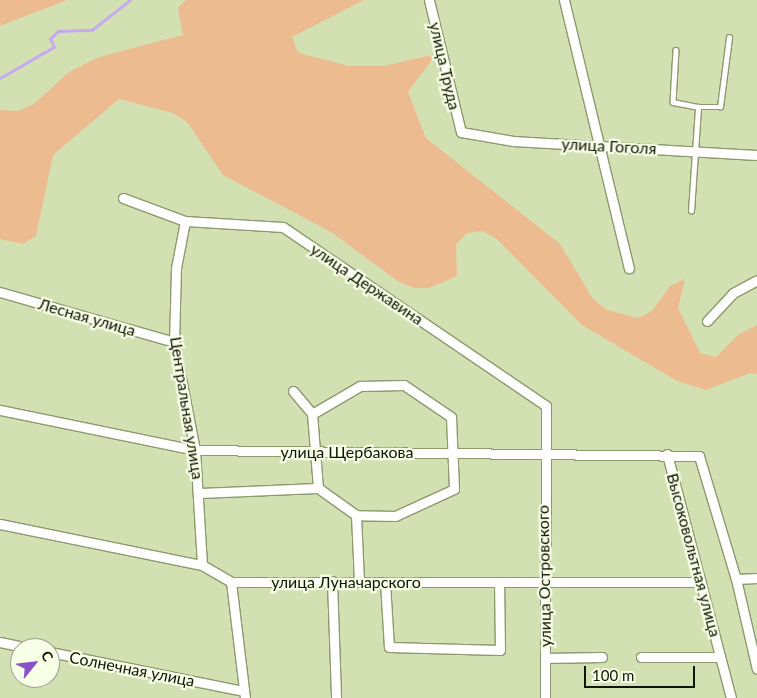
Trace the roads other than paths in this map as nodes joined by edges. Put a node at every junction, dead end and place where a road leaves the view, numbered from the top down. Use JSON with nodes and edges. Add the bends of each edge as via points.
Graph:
{"nodes":[{"id":1,"x":430,"y":0,"type":"edge"},
{"id":2,"x":564,"y":0,"type":"edge"},
{"id":3,"x":729,"y":38,"type":"dead end"},
{"id":4,"x":676,"y":50,"type":"dead end"},
{"id":5,"x":698,"y":107,"type":"junction"},
{"id":6,"x":461,"y":132,"type":"joint"},
{"id":7,"x":599,"y":144,"type":"junction"},
{"id":8,"x":696,"y":151,"type":"junction"},
{"id":9,"x":757,"y":155,"type":"edge"},
{"id":10,"x":123,"y":198,"type":"dead end"},
{"id":11,"x":691,"y":211,"type":"dead end"},
{"id":12,"x":185,"y":221,"type":"junction"},
{"id":13,"x":630,"y":268,"type":"dead end"},
{"id":14,"x":757,"y":280,"type":"edge"},
{"id":15,"x":0,"y":292,"type":"edge"},
{"id":16,"x":707,"y":321,"type":"dead end"},
{"id":17,"x":174,"y":342,"type":"junction"},
{"id":18,"x":293,"y":391,"type":"dead end"},
{"id":19,"x":0,"y":410,"type":"edge"},
{"id":20,"x":312,"y":414,"type":"junction"},
{"id":21,"x":195,"y":450,"type":"junction"},
{"id":22,"x":454,"y":451,"type":"junction"},
{"id":23,"x":314,"y":454,"type":"junction"},
{"id":24,"x":668,"y":454,"type":"junction"},
{"id":25,"x":543,"y":455,"type":"junction"},
{"id":26,"x":699,"y":456,"type":"joint"},
{"id":27,"x":318,"y":488,"type":"junction"},
{"id":28,"x":199,"y":493,"type":"junction"},
{"id":29,"x":356,"y":515,"type":"junction"},
{"id":30,"x":0,"y":524,"type":"edge"},
{"id":31,"x":202,"y":565,"type":"junction"},
{"id":32,"x":757,"y":578,"type":"edge"},
{"id":33,"x":736,"y":579,"type":"junction"},
{"id":34,"x":359,"y":580,"type":"junction"},
{"id":35,"x":332,"y":581,"type":"junction"},
{"id":36,"x":231,"y":582,"type":"junction"},
{"id":37,"x":385,"y":582,"type":"junction"},
{"id":38,"x":499,"y":582,"type":"junction"},
{"id":39,"x":543,"y":582,"type":"junction"},
{"id":40,"x":701,"y":582,"type":"junction"},
{"id":41,"x":60,"y":654,"type":"edge"},
{"id":42,"x":720,"y":656,"type":"junction"},
{"id":43,"x":602,"y":657,"type":"dead end"},
{"id":44,"x":641,"y":657,"type":"dead end"},
{"id":45,"x":545,"y":658,"type":"junction"},
{"id":46,"x":757,"y":669,"type":"edge"},
{"id":47,"x":244,"y":694,"type":"edge"},
{"id":48,"x":336,"y":698,"type":"edge"},
{"id":49,"x":545,"y":698,"type":"edge"},
{"id":50,"x":731,"y":698,"type":"edge"}],
"edges":[{"from":1,"to":6,"type":"street","name":"улица Труда"},
{"from":2,"to":7,"type":"street"},
{"from":3,"to":5,"type":"lane","via":[[720,107]]},
{"from":4,"to":5,"type":"lane","via":[[673,102]]},
{"from":5,"to":8,"type":"lane"},
{"from":6,"to":7,"type":"street","name":"улица Гоголя","via":[[513,141]]},
{"from":7,"to":8,"type":"street","name":"улица Гоголя"},
{"from":7,"to":13,"type":"street"},
{"from":8,"to":9,"type":"street","name":"улица Гоголя"},
{"from":8,"to":11,"type":"lane"},
{"from":10,"to":12,"type":"street","name":"улица Державина"},
{"from":12,"to":17,"type":"street","name":"Центральная улица","via":[[176,268]]},
{"from":12,"to":25,"type":"street","name":"улица Державина","via":[[283,227],[546,406]]},
{"from":14,"to":16,"type":"street","via":[[733,293]]},
{"from":15,"to":17,"type":"street","name":"Лесная улица"},
{"from":17,"to":21,"type":"street","name":"Центральная улица"},
{"from":18,"to":20,"type":"street"},
{"from":19,"to":21,"type":"street","name":"улица Щербакова"},
{"from":20,"to":22,"type":"street","via":[[360,386],[404,385],[451,418]]},
{"from":20,"to":23,"type":"street"},
{"from":21,"to":23,"type":"street","name":"улица Щербакова"},
{"from":21,"to":28,"type":"street","name":"Центральная улица"},
{"from":22,"to":23,"type":"street","name":"улица Щербакова"},
{"from":22,"to":25,"type":"street","name":"улица Щербакова"},
{"from":22,"to":29,"type":"street","via":[[454,489],[395,516]]},
{"from":23,"to":27,"type":"street"},
{"from":24,"to":25,"type":"street","name":"улица Щербакова"},
{"from":24,"to":26,"type":"street","name":"улица Щербакова"},
{"from":24,"to":40,"type":"street","name":"Высоковольтная улица"},
{"from":25,"to":39,"type":"street","name":"улица Островского"},
{"from":26,"to":33,"type":"street","name":"Высоковольтная улица"},
{"from":27,"to":28,"type":"street"},
{"from":27,"to":29,"type":"street"},
{"from":28,"to":31,"type":"street","name":"Центральная улица"},
{"from":29,"to":34,"type":"street"},
{"from":30,"to":31,"type":"street"},
{"from":31,"to":36,"type":"street"},
{"from":32,"to":33,"type":"street"},
{"from":33,"to":46,"type":"street","name":"Высоковольтная улица"},
{"from":34,"to":35,"type":"street","name":"улица Луначарского"},
{"from":34,"to":37,"type":"street","name":"улица Луначарского"},
{"from":35,"to":36,"type":"street","name":"улица Луначарского"},
{"from":35,"to":48,"type":"street"},
{"from":36,"to":47,"type":"street"},
{"from":37,"to":38,"type":"street","name":"улица Луначарского"},
{"from":37,"to":38,"type":"street","via":[[389,647],[500,650]]},
{"from":38,"to":39,"type":"street","name":"улица Луначарского"},
{"from":39,"to":40,"type":"street","name":"улица Луначарского"},
{"from":39,"to":45,"type":"street","name":"улица Островского"},
{"from":40,"to":42,"type":"street","name":"Высоковольтная улица"},
{"from":41,"to":47,"type":"street","name":"Солнечная улица"},
{"from":42,"to":44,"type":"street","name":"Высоковольтная улица"},
{"from":42,"to":50,"type":"street","name":"Высоковольтная улица"},
{"from":43,"to":45,"type":"street"},
{"from":45,"to":49,"type":"street","name":"улица Островского"}]}
